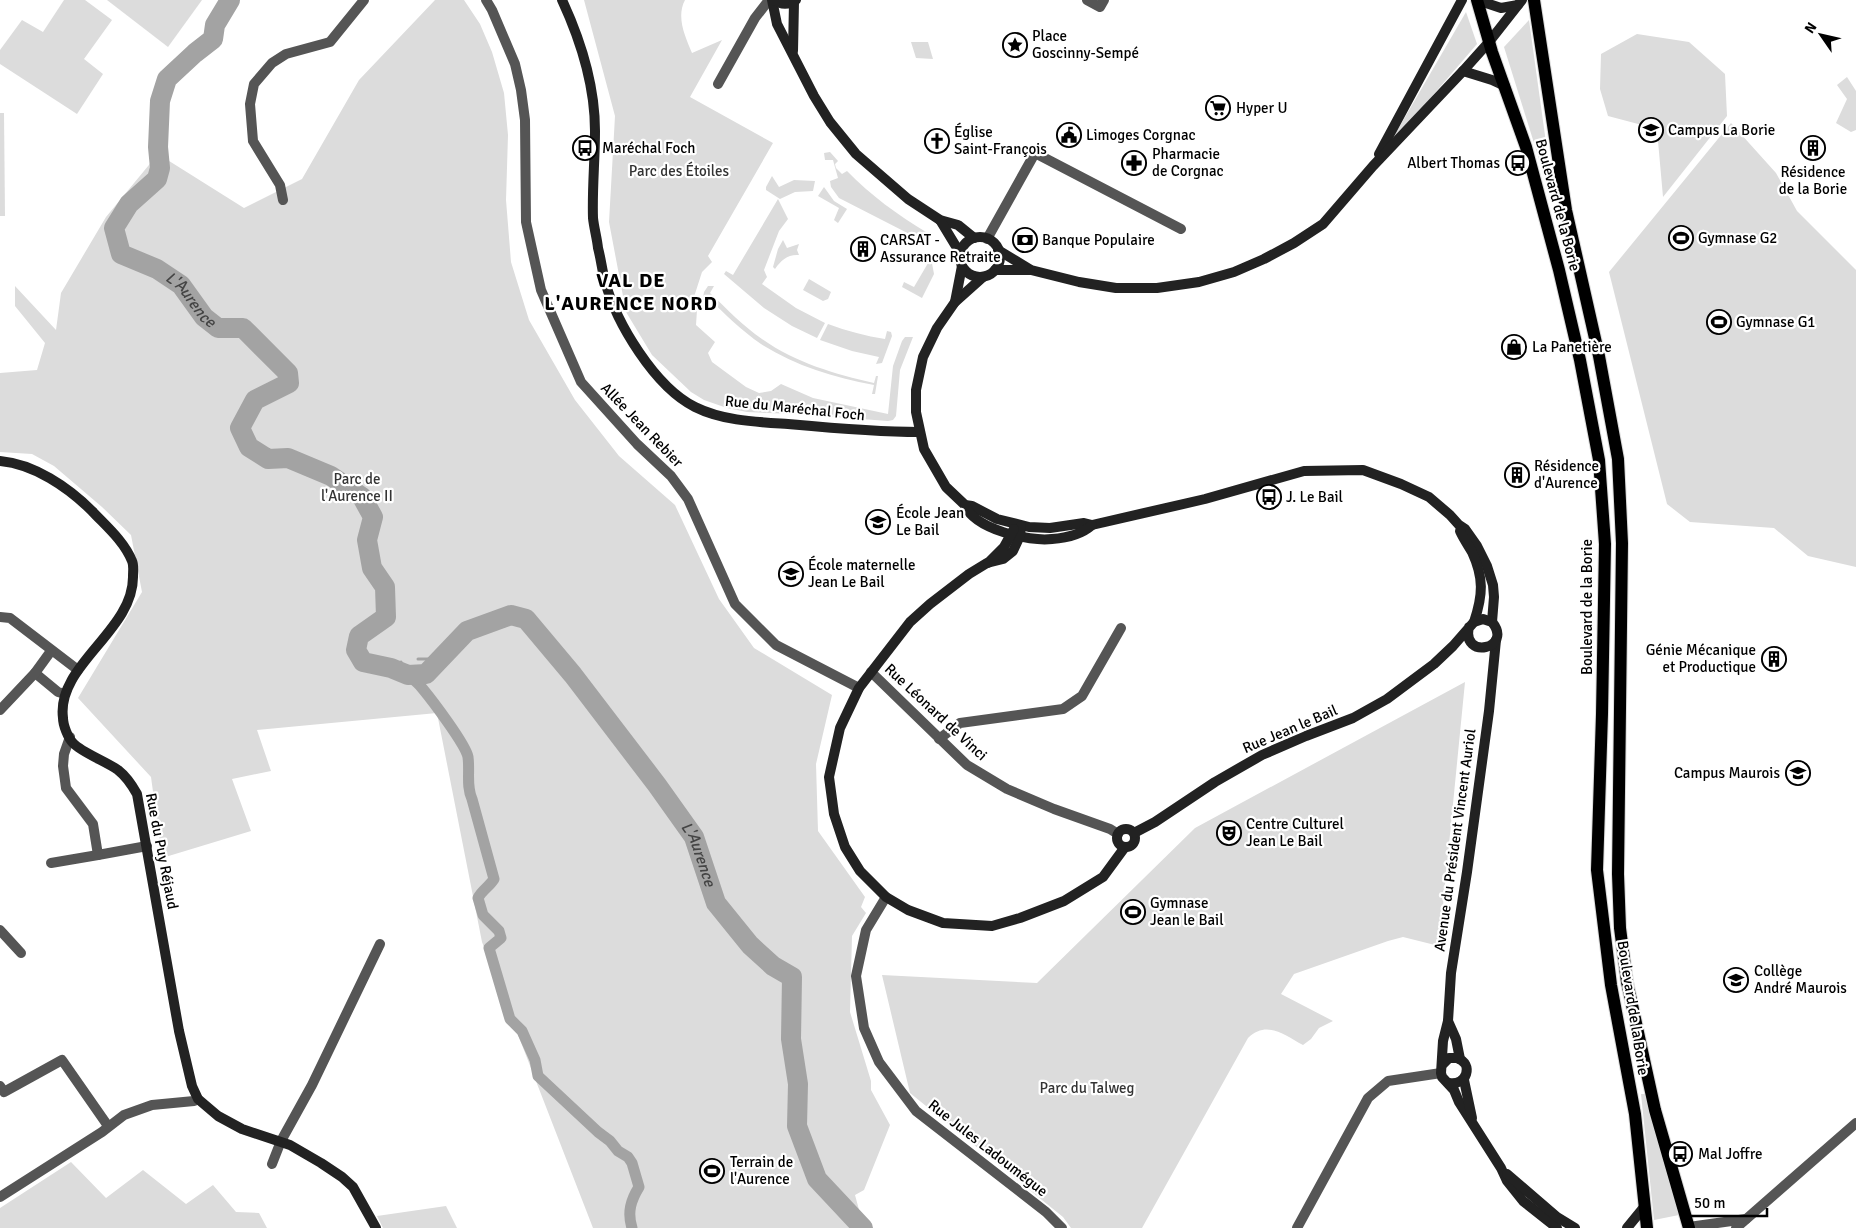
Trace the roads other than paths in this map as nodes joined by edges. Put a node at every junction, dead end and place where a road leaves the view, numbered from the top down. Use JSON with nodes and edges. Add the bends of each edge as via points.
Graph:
{"nodes":[{"id":1,"x":364,"y":0,"type":"edge"},
{"id":2,"x":486,"y":0,"type":"edge"},
{"id":3,"x":562,"y":0,"type":"edge"},
{"id":4,"x":772,"y":0,"type":"edge"},
{"id":5,"x":1087,"y":0,"type":"edge"},
{"id":6,"x":1104,"y":0,"type":"edge"},
{"id":7,"x":1462,"y":0,"type":"edge"},
{"id":8,"x":1477,"y":0,"type":"edge"},
{"id":9,"x":795,"y":1,"type":"edge"},
{"id":10,"x":1529,"y":2,"type":"edge"},
{"id":11,"x":1490,"y":42,"type":"junction"},
{"id":12,"x":794,"y":54,"type":"junction"},
{"id":13,"x":1464,"y":71,"type":"junction"},
{"id":14,"x":718,"y":84,"type":"dead end"},
{"id":15,"x":1505,"y":86,"type":"junction"},
{"id":16,"x":1373,"y":166,"type":"junction"},
{"id":17,"x":283,"y":200,"type":"dead end"},
{"id":18,"x":940,"y":220,"type":"junction"},
{"id":19,"x":1182,"y":229,"type":"dead end"},
{"id":20,"x":974,"y":238,"type":"junction"},
{"id":21,"x":988,"y":239,"type":"junction"},
{"id":22,"x":998,"y":250,"type":"junction"},
{"id":23,"x":960,"y":253,"type":"junction"},
{"id":24,"x":962,"y":266,"type":"junction"},
{"id":25,"x":995,"y":270,"type":"junction"},
{"id":26,"x":1031,"y":270,"type":"junction"},
{"id":27,"x":983,"y":277,"type":"junction"},
{"id":28,"x":955,"y":302,"type":"junction"},
{"id":29,"x":919,"y":432,"type":"junction"},
{"id":30,"x":0,"y":462,"type":"edge"},
{"id":31,"x":966,"y":505,"type":"junction"},
{"id":32,"x":1458,"y":525,"type":"junction"},
{"id":33,"x":996,"y":530,"type":"junction"},
{"id":34,"x":1018,"y":531,"type":"junction"},
{"id":35,"x":998,"y":554,"type":"junction"},
{"id":36,"x":987,"y":563,"type":"junction"},
{"id":37,"x":0,"y":617,"type":"edge"},
{"id":38,"x":1492,"y":622,"type":"junction"},
{"id":39,"x":1471,"y":625,"type":"junction"},
{"id":40,"x":1121,"y":628,"type":"dead end"},
{"id":41,"x":1496,"y":640,"type":"junction"},
{"id":42,"x":1453,"y":646,"type":"junction"},
{"id":43,"x":1477,"y":646,"type":"junction"},
{"id":44,"x":51,"y":651,"type":"junction"},
{"id":45,"x":1493,"y":663,"type":"junction"},
{"id":46,"x":78,"y":670,"type":"junction"},
{"id":47,"x":871,"y":672,"type":"junction"},
{"id":48,"x":35,"y":673,"type":"junction"},
{"id":49,"x":860,"y":688,"type":"junction"},
{"id":50,"x":65,"y":694,"type":"junction"},
{"id":51,"x":0,"y":710,"type":"edge"},
{"id":52,"x":70,"y":737,"type":"junction"},
{"id":53,"x":940,"y":739,"type":"junction"},
{"id":54,"x":1134,"y":833,"type":"junction"},
{"id":55,"x":1118,"y":834,"type":"junction"},
{"id":56,"x":148,"y":846,"type":"junction"},
{"id":57,"x":1125,"y":847,"type":"junction"},
{"id":58,"x":98,"y":855,"type":"junction"},
{"id":59,"x":51,"y":863,"type":"dead end"},
{"id":60,"x":886,"y":897,"type":"junction"},
{"id":61,"x":0,"y":930,"type":"edge"},
{"id":62,"x":380,"y":944,"type":"dead end"},
{"id":63,"x":21,"y":954,"type":"dead end"},
{"id":64,"x":1448,"y":1021,"type":"junction"},
{"id":65,"x":1460,"y":1059,"type":"junction"},
{"id":66,"x":1442,"y":1068,"type":"junction"},
{"id":67,"x":1464,"y":1080,"type":"junction"},
{"id":68,"x":1449,"y":1083,"type":"junction"},
{"id":69,"x":0,"y":1086,"type":"edge"},
{"id":70,"x":198,"y":1099,"type":"junction"},
{"id":71,"x":1856,"y":1123,"type":"edge"},
{"id":72,"x":108,"y":1126,"type":"junction"},
{"id":73,"x":1474,"y":1126,"type":"junction"},
{"id":74,"x":281,"y":1141,"type":"junction"},
{"id":75,"x":272,"y":1164,"type":"dead end"},
{"id":76,"x":1501,"y":1168,"type":"junction"},
{"id":77,"x":0,"y":1197,"type":"edge"},
{"id":78,"x":1645,"y":1206,"type":"junction"},
{"id":79,"x":1747,"y":1218,"type":"junction"},
{"id":80,"x":376,"y":1228,"type":"edge"},
{"id":81,"x":1062,"y":1228,"type":"edge"},
{"id":82,"x":1297,"y":1228,"type":"edge"},
{"id":83,"x":1557,"y":1228,"type":"edge"},
{"id":84,"x":1575,"y":1228,"type":"edge"},
{"id":85,"x":1627,"y":1228,"type":"edge"},
{"id":86,"x":1647,"y":1228,"type":"edge"},
{"id":87,"x":1687,"y":1228,"type":"edge"},
{"id":88,"x":1736,"y":1228,"type":"edge"}],
"edges":[{"from":1,"to":17,"type":"street","via":[[330,42],[286,54],[272,63],[254,84],[250,104],[253,141],[280,185]]},
{"from":2,"to":49,"type":"street","name":"Allée Jean Rebier","via":[[515,64],[522,90],[526,222],[541,290],[581,382],[671,476],[688,499],[735,604],[776,645]]},
{"from":3,"to":29,"type":"street","name":"Rue du Maréchal Foch","via":[[585,60],[591,91],[595,131],[593,220],[605,281],[618,316],[653,370],[676,395],[714,415],[855,431]]},
{"from":4,"to":9,"type":"street","via":[[786,4]]},
{"from":4,"to":12,"type":"street","via":[[777,24]]},
{"from":4,"to":14,"type":"street","via":[[755,18]]},
{"from":5,"to":6,"type":"street","via":[[1100,7]]},
{"from":7,"to":16,"type":"street"},
{"from":8,"to":10,"type":"street","via":[[1501,8]]},
{"from":8,"to":11,"type":"main road","name":"Boulevard de la Borie"},
{"from":9,"to":12,"type":"street"},
{"from":10,"to":11,"type":"street"},
{"from":10,"to":87,"type":"main road","name":"Boulevard de la Borie","via":[[1566,210],[1618,459],[1622,543],[1618,874],[1622,937],[1627,982],[1655,1110]]},
{"from":11,"to":13,"type":"street"},
{"from":11,"to":15,"type":"main road","name":"Boulevard de la Borie"},
{"from":12,"to":18,"type":"street","via":[[830,122],[856,154],[908,199]]},
{"from":13,"to":15,"type":"street"},
{"from":13,"to":16,"type":"street"},
{"from":15,"to":78,"type":"main road","name":"Boulevard de la Borie","via":[[1526,147],[1559,270],[1599,460],[1605,544],[1597,870]]},
{"from":16,"to":26,"type":"street","via":[[1323,224],[1294,243],[1234,272],[1199,282],[1157,288],[1116,288]]},
{"from":18,"to":20,"type":"street","via":[[958,225]]},
{"from":18,"to":23,"type":"street"},
{"from":19,"to":21,"type":"street","via":[[1035,153]]},
{"from":20,"to":21,"type":"street"},
{"from":20,"to":23,"type":"street"},
{"from":21,"to":22,"type":"street"},
{"from":22,"to":25,"type":"street"},
{"from":22,"to":26,"type":"street"},
{"from":23,"to":24,"type":"street"},
{"from":24,"to":27,"type":"street","via":[[971,275]]},
{"from":24,"to":28,"type":"street"},
{"from":25,"to":26,"type":"street"},
{"from":25,"to":27,"type":"street"},
{"from":27,"to":28,"type":"street"},
{"from":28,"to":29,"type":"street","via":[[937,328],[923,358],[916,390]]},
{"from":29,"to":31,"type":"street","via":[[924,449],[946,487]]},
{"from":30,"to":46,"type":"street","via":[[16,463],[41,474],[80,499],[116,535],[133,562],[133,589],[118,621]]},
{"from":31,"to":33,"type":"street","via":[[968,511]]},
{"from":31,"to":34,"type":"street"},
{"from":32,"to":34,"type":"street","via":[[1436,502],[1401,484],[1363,470],[1337,469],[1304,471],[1092,525],[1085,532],[1053,540],[1038,540]]},
{"from":32,"to":38,"type":"street","via":[[1473,540],[1489,571],[1494,597]]},
{"from":32,"to":39,"type":"street","via":[[1475,560],[1482,585]]},
{"from":33,"to":34,"type":"street"},
{"from":33,"to":35,"type":"street"},
{"from":34,"to":35,"type":"street"},
{"from":34,"to":36,"type":"street","via":[[1013,551],[1003,560]]},
{"from":35,"to":36,"type":"street"},
{"from":36,"to":47,"type":"street","via":[[910,622]]},
{"from":37,"to":44,"type":"street","via":[[10,618]]},
{"from":38,"to":39,"type":"street","via":[[1483,619]]},
{"from":38,"to":41,"type":"street","via":[[1497,632]]},
{"from":39,"to":42,"type":"street","name":"Rue Jean le Bail"},
{"from":39,"to":43,"type":"street","via":[[1468,635]]},
{"from":40,"to":53,"type":"street","via":[[1082,696],[1063,709],[960,722]]},
{"from":41,"to":43,"type":"street","via":[[1490,647]]},
{"from":41,"to":45,"type":"street","name":"Avenue du Président Vincent Auriol"},
{"from":42,"to":43,"type":"street"},
{"from":42,"to":54,"type":"street","name":"Rue Jean le Bail","via":[[1388,700],[1262,755]]},
{"from":43,"to":45,"type":"street"},
{"from":44,"to":46,"type":"street"},
{"from":44,"to":48,"type":"street"},
{"from":45,"to":64,"type":"street","name":"Avenue du Président Vincent Auriol","via":[[1467,872],[1450,973]]},
{"from":46,"to":50,"type":"street"},
{"from":47,"to":49,"type":"street"},
{"from":47,"to":53,"type":"street","name":"Rue Léonard de Vinci"},
{"from":48,"to":50,"type":"street"},
{"from":48,"to":51,"type":"street"},
{"from":49,"to":60,"type":"street","via":[[840,728],[829,778],[834,814],[845,847],[860,871]]},
{"from":50,"to":52,"type":"street","via":[[63,721]]},
{"from":52,"to":56,"type":"street","name":"Rue du Puy Réjaud","via":[[129,780],[139,800]]},
{"from":52,"to":58,"type":"street","via":[[63,766],[66,788],[93,824]]},
{"from":53,"to":55,"type":"street","name":"Rue Léonard de Vinci","via":[[967,765],[1007,789]]},
{"from":54,"to":55,"type":"street","via":[[1126,829]]},
{"from":54,"to":57,"type":"street","via":[[1134,843]]},
{"from":55,"to":57,"type":"street","via":[[1118,842]]},
{"from":56,"to":58,"type":"street"},
{"from":56,"to":70,"type":"street","name":"Rue du Puy Réjaud","via":[[179,1031]]},
{"from":57,"to":60,"type":"street","via":[[1103,877],[1064,901],[992,926],[943,923],[908,910]]},
{"from":58,"to":59,"type":"street"},
{"from":60,"to":81,"type":"street","name":"Rue Jules Ladoumégue","via":[[866,930],[856,976],[864,1028],[878,1062],[916,1111]]},
{"from":61,"to":63,"type":"street"},
{"from":62,"to":74,"type":"street","via":[[312,1085]]},
{"from":64,"to":65,"type":"street","name":"Avenue du Président Vincent Auriol"},
{"from":64,"to":66,"type":"street","name":"Avenue du Président Vincent Auriol"},
{"from":65,"to":66,"type":"street","via":[[1449,1058]]},
{"from":65,"to":67,"type":"street","via":[[1467,1070]]},
{"from":66,"to":68,"type":"street","via":[[1442,1077]]},
{"from":66,"to":82,"type":"street","via":[[1388,1081],[1368,1098]]},
{"from":67,"to":68,"type":"street","via":[[1457,1084]]},
{"from":67,"to":73,"type":"street"},
{"from":68,"to":73,"type":"street"},
{"from":69,"to":72,"type":"street","via":[[4,1092],[62,1060]]},
{"from":70,"to":72,"type":"street","via":[[152,1105],[124,1115]]},
{"from":70,"to":74,"type":"street","via":[[218,1116],[242,1129]]},
{"from":71,"to":79,"type":"street"},
{"from":72,"to":77,"type":"street"},
{"from":73,"to":76,"type":"street"},
{"from":74,"to":75,"type":"street"},
{"from":74,"to":80,"type":"street","via":[[321,1162],[353,1187]]},
{"from":76,"to":83,"type":"street","via":[[1506,1181],[1523,1202]]},
{"from":76,"to":84,"type":"street","via":[[1557,1217]]},
{"from":78,"to":85,"type":"street"},
{"from":78,"to":86,"type":"main road","name":"Boulevard de la Borie"},
{"from":79,"to":87,"type":"street"},
{"from":79,"to":88,"type":"street"}]}
